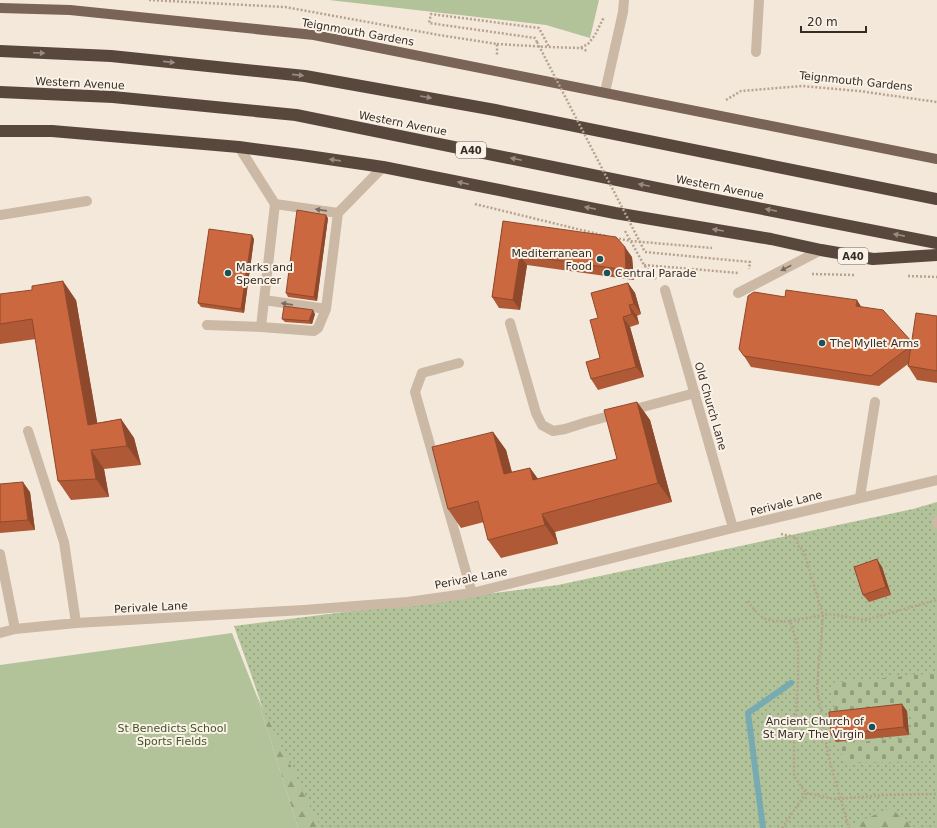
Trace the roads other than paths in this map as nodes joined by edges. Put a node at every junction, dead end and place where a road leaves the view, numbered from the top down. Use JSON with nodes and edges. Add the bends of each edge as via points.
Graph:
{"nodes":[{"id":1,"x":624,"y":0,"type":"edge"},
{"id":2,"x":759,"y":0,"type":"edge"},
{"id":3,"x":0,"y":8,"type":"edge"},
{"id":4,"x":0,"y":51,"type":"edge"},
{"id":5,"x":756,"y":52,"type":"dead end"},
{"id":6,"x":0,"y":92,"type":"edge"},
{"id":7,"x":605,"y":92,"type":"junction"},
{"id":8,"x":0,"y":131,"type":"edge"},
{"id":9,"x":238,"y":147,"type":"junction"},
{"id":10,"x":937,"y":159,"type":"edge"},
{"id":11,"x":383,"y":167,"type":"junction"},
{"id":12,"x":937,"y":199,"type":"edge"},
{"id":13,"x":87,"y":201,"type":"dead end"},
{"id":14,"x":275,"y":204,"type":"junction"},
{"id":15,"x":338,"y":212,"type":"junction"},
{"id":16,"x":0,"y":215,"type":"edge"},
{"id":17,"x":937,"y":243,"type":"edge"},
{"id":18,"x":821,"y":250,"type":"junction"},
{"id":19,"x":937,"y":255,"type":"edge"},
{"id":20,"x":665,"y":290,"type":"dead end"},
{"id":21,"x":738,"y":293,"type":"dead end"},
{"id":22,"x":264,"y":300,"type":"junction"},
{"id":23,"x":326,"y":309,"type":"junction"},
{"id":24,"x":510,"y":323,"type":"dead end"},
{"id":25,"x":206,"y":325,"type":"dead end"},
{"id":26,"x":261,"y":327,"type":"junction"},
{"id":27,"x":459,"y":363,"type":"dead end"},
{"id":28,"x":695,"y":393,"type":"junction"},
{"id":29,"x":876,"y":402,"type":"dead end"},
{"id":30,"x":28,"y":431,"type":"dead end"},
{"id":31,"x":937,"y":480,"type":"edge"},
{"id":32,"x":860,"y":497,"type":"junction"},
{"id":33,"x":937,"y":520,"type":"edge"},
{"id":34,"x":937,"y":524,"type":"edge"},
{"id":35,"x":733,"y":528,"type":"junction"},
{"id":36,"x":0,"y":554,"type":"edge"},
{"id":37,"x":472,"y":592,"type":"junction"},
{"id":38,"x":76,"y":623,"type":"junction"},
{"id":39,"x":14,"y":630,"type":"junction"},
{"id":40,"x":0,"y":633,"type":"edge"}],
"edges":[{"from":1,"to":7,"type":"street"},
{"from":2,"to":5,"type":"street"},
{"from":3,"to":7,"type":"main road","name":"Teignmouth Gardens","via":[[70,10],[314,35]]},
{"from":4,"to":12,"type":"highway","one_way":true,"via":[[111,56],[305,76],[495,110]]},
{"from":17,"to":6,"type":"highway","name":"Western Avenue","number":"A40","one_way":true,"via":[[296,115],[113,97]]},
{"from":7,"to":10,"type":"main road","name":"Teignmouth Gardens"},
{"from":8,"to":9,"type":"highway","number":"A40","via":[[52,131]]},
{"from":11,"to":9,"type":"highway","number":"A40","one_way":true},
{"from":9,"to":14,"type":"street"},
{"from":11,"to":15,"type":"street"},
{"from":18,"to":11,"type":"highway","number":"A40","one_way":true,"via":[[615,213]]},
{"from":13,"to":16,"type":"street"},
{"from":15,"to":14,"type":"street","one_way":true},
{"from":14,"to":22,"type":"street"},
{"from":15,"to":23,"type":"street"},
{"from":18,"to":19,"type":"highway","number":"A40","via":[[873,259]]},
{"from":18,"to":21,"type":"street","one_way":true},
{"from":20,"to":28,"type":"street","name":"Old Church Lane"},
{"from":23,"to":22,"type":"street","one_way":true},
{"from":22,"to":26,"type":"street"},
{"from":23,"to":26,"type":"street","via":[[318,328],[314,331]]},
{"from":24,"to":28,"type":"street","via":[[536,414],[542,425],[553,431]]},
{"from":25,"to":26,"type":"street"},
{"from":27,"to":37,"type":"street","via":[[422,373],[415,392]]},
{"from":28,"to":35,"type":"street","name":"Old Church Lane"},
{"from":29,"to":32,"type":"street"},
{"from":30,"to":38,"type":"street","via":[[64,542]]},
{"from":31,"to":32,"type":"street","name":"Perivale Lane"},
{"from":32,"to":35,"type":"street","name":"Perivale Lane"},
{"from":33,"to":34,"type":"street"},
{"from":35,"to":37,"type":"street","name":"Perivale Lane"},
{"from":36,"to":39,"type":"street"},
{"from":37,"to":38,"type":"street","name":"Perivale Lane","via":[[408,602]]},
{"from":38,"to":39,"type":"street","name":"Perivale Lane"},
{"from":39,"to":40,"type":"street","name":"Perivale Lane"}]}
